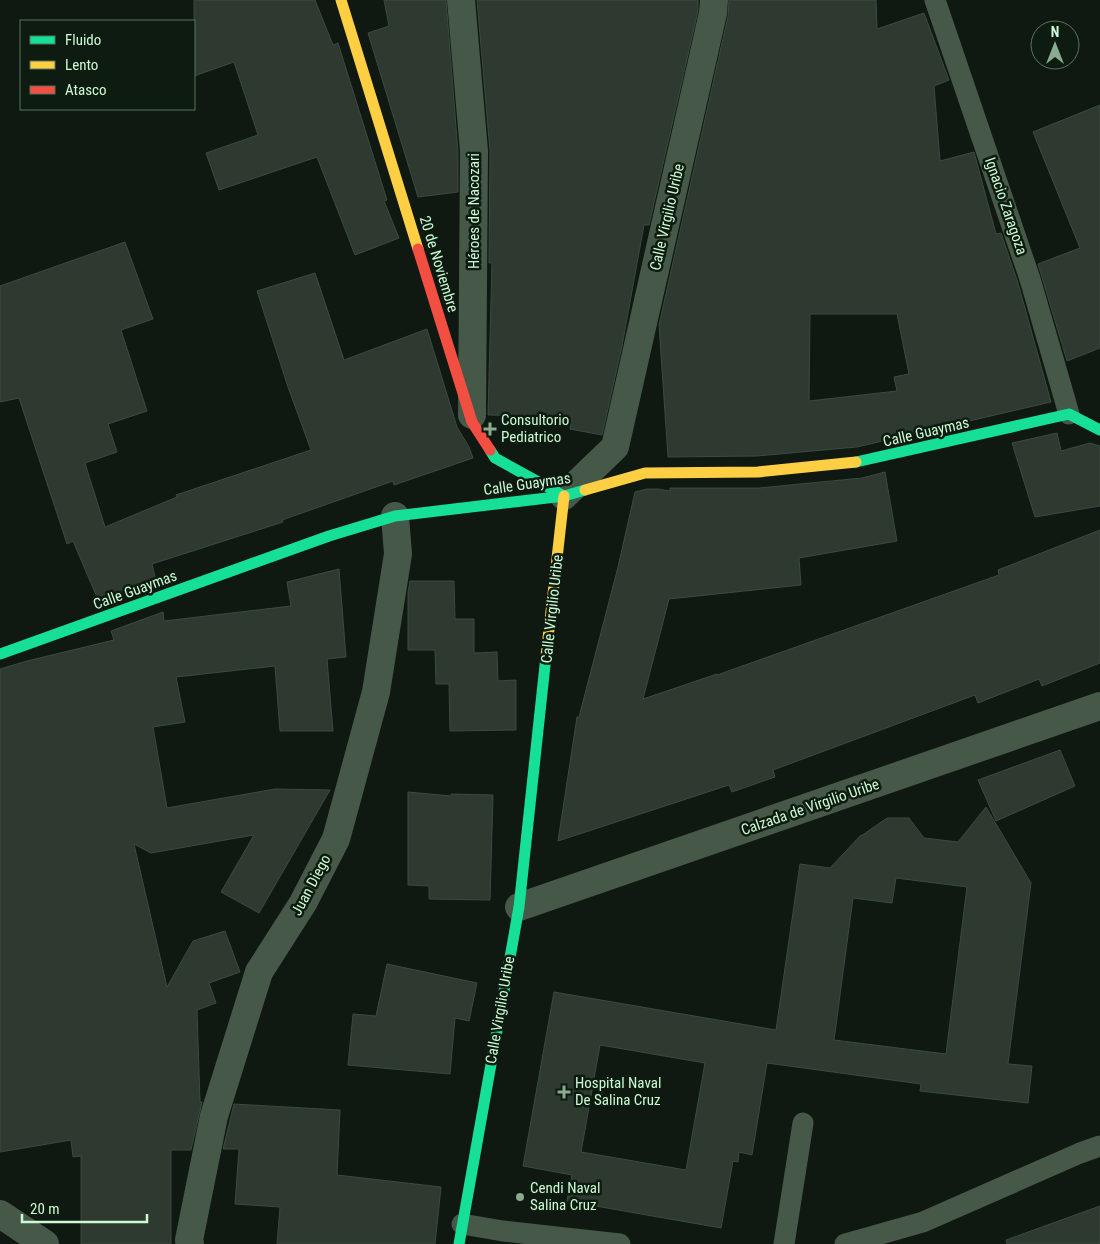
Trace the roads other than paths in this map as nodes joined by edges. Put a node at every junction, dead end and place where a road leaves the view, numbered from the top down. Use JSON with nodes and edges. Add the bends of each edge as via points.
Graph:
{"nodes":[{"id":1,"x":340,"y":0,"type":"edge"},
{"id":2,"x":461,"y":0,"type":"edge"},
{"id":3,"x":714,"y":0,"type":"edge"},
{"id":4,"x":935,"y":0,"type":"edge"},
{"id":5,"x":1069,"y":414,"type":"junction"},
{"id":6,"x":472,"y":422,"type":"junction"},
{"id":7,"x":1100,"y":430,"type":"edge"},
{"id":8,"x":564,"y":496,"type":"junction"},
{"id":9,"x":395,"y":516,"type":"junction"},
{"id":10,"x":0,"y":654,"type":"edge"},
{"id":11,"x":1100,"y":706,"type":"edge"},
{"id":12,"x":519,"y":907,"type":"junction"},
{"id":13,"x":804,"y":1123,"type":"dead end"},
{"id":14,"x":1100,"y":1146,"type":"edge"},
{"id":15,"x":0,"y":1214,"type":"edge"},
{"id":16,"x":460,"y":1234,"type":"edge"},
{"id":17,"x":45,"y":1244,"type":"edge"},
{"id":18,"x":190,"y":1244,"type":"edge"},
{"id":19,"x":620,"y":1244,"type":"edge"},
{"id":20,"x":784,"y":1244,"type":"edge"},
{"id":21,"x":845,"y":1244,"type":"edge"}],
"edges":[{"from":1,"to":6,"type":"street","name":"20 de Noviembre"},
{"from":2,"to":6,"type":"street","name":"Héroes de Nacozari","via":[[474,151]]},
{"from":3,"to":8,"type":"street","name":"Calle Virgilio Uribe","via":[[614,447]]},
{"from":4,"to":5,"type":"lane","name":"Ignacio Zaragoza","via":[[1030,279]]},
{"from":5,"to":7,"type":"street"},
{"from":5,"to":8,"type":"street","name":"Calle Guaymas","via":[[860,462],[758,472],[645,473]]},
{"from":6,"to":8,"type":"street","name":"20 de Noviembre","via":[[495,458]]},
{"from":8,"to":9,"type":"street","name":"Calle Guaymas"},
{"from":8,"to":12,"type":"street","name":"Calle Virgilio Uribe"},
{"from":9,"to":10,"type":"street","name":"Calle Guaymas","via":[[329,536]]},
{"from":9,"to":18,"type":"street","name":"Juan Diego","via":[[398,554],[376,692],[336,839],[304,903],[259,972],[214,1116]]},
{"from":11,"to":12,"type":"street","name":"Calzada de Virgilio Uribe"},
{"from":12,"to":16,"type":"street","name":"Calle Virgilio Uribe"},
{"from":13,"to":20,"type":"lane"},
{"from":14,"to":21,"type":"lane","via":[[923,1222]]},
{"from":15,"to":17,"type":"street"},
{"from":16,"to":19,"type":"lane","via":[[503,1231]]}]}
